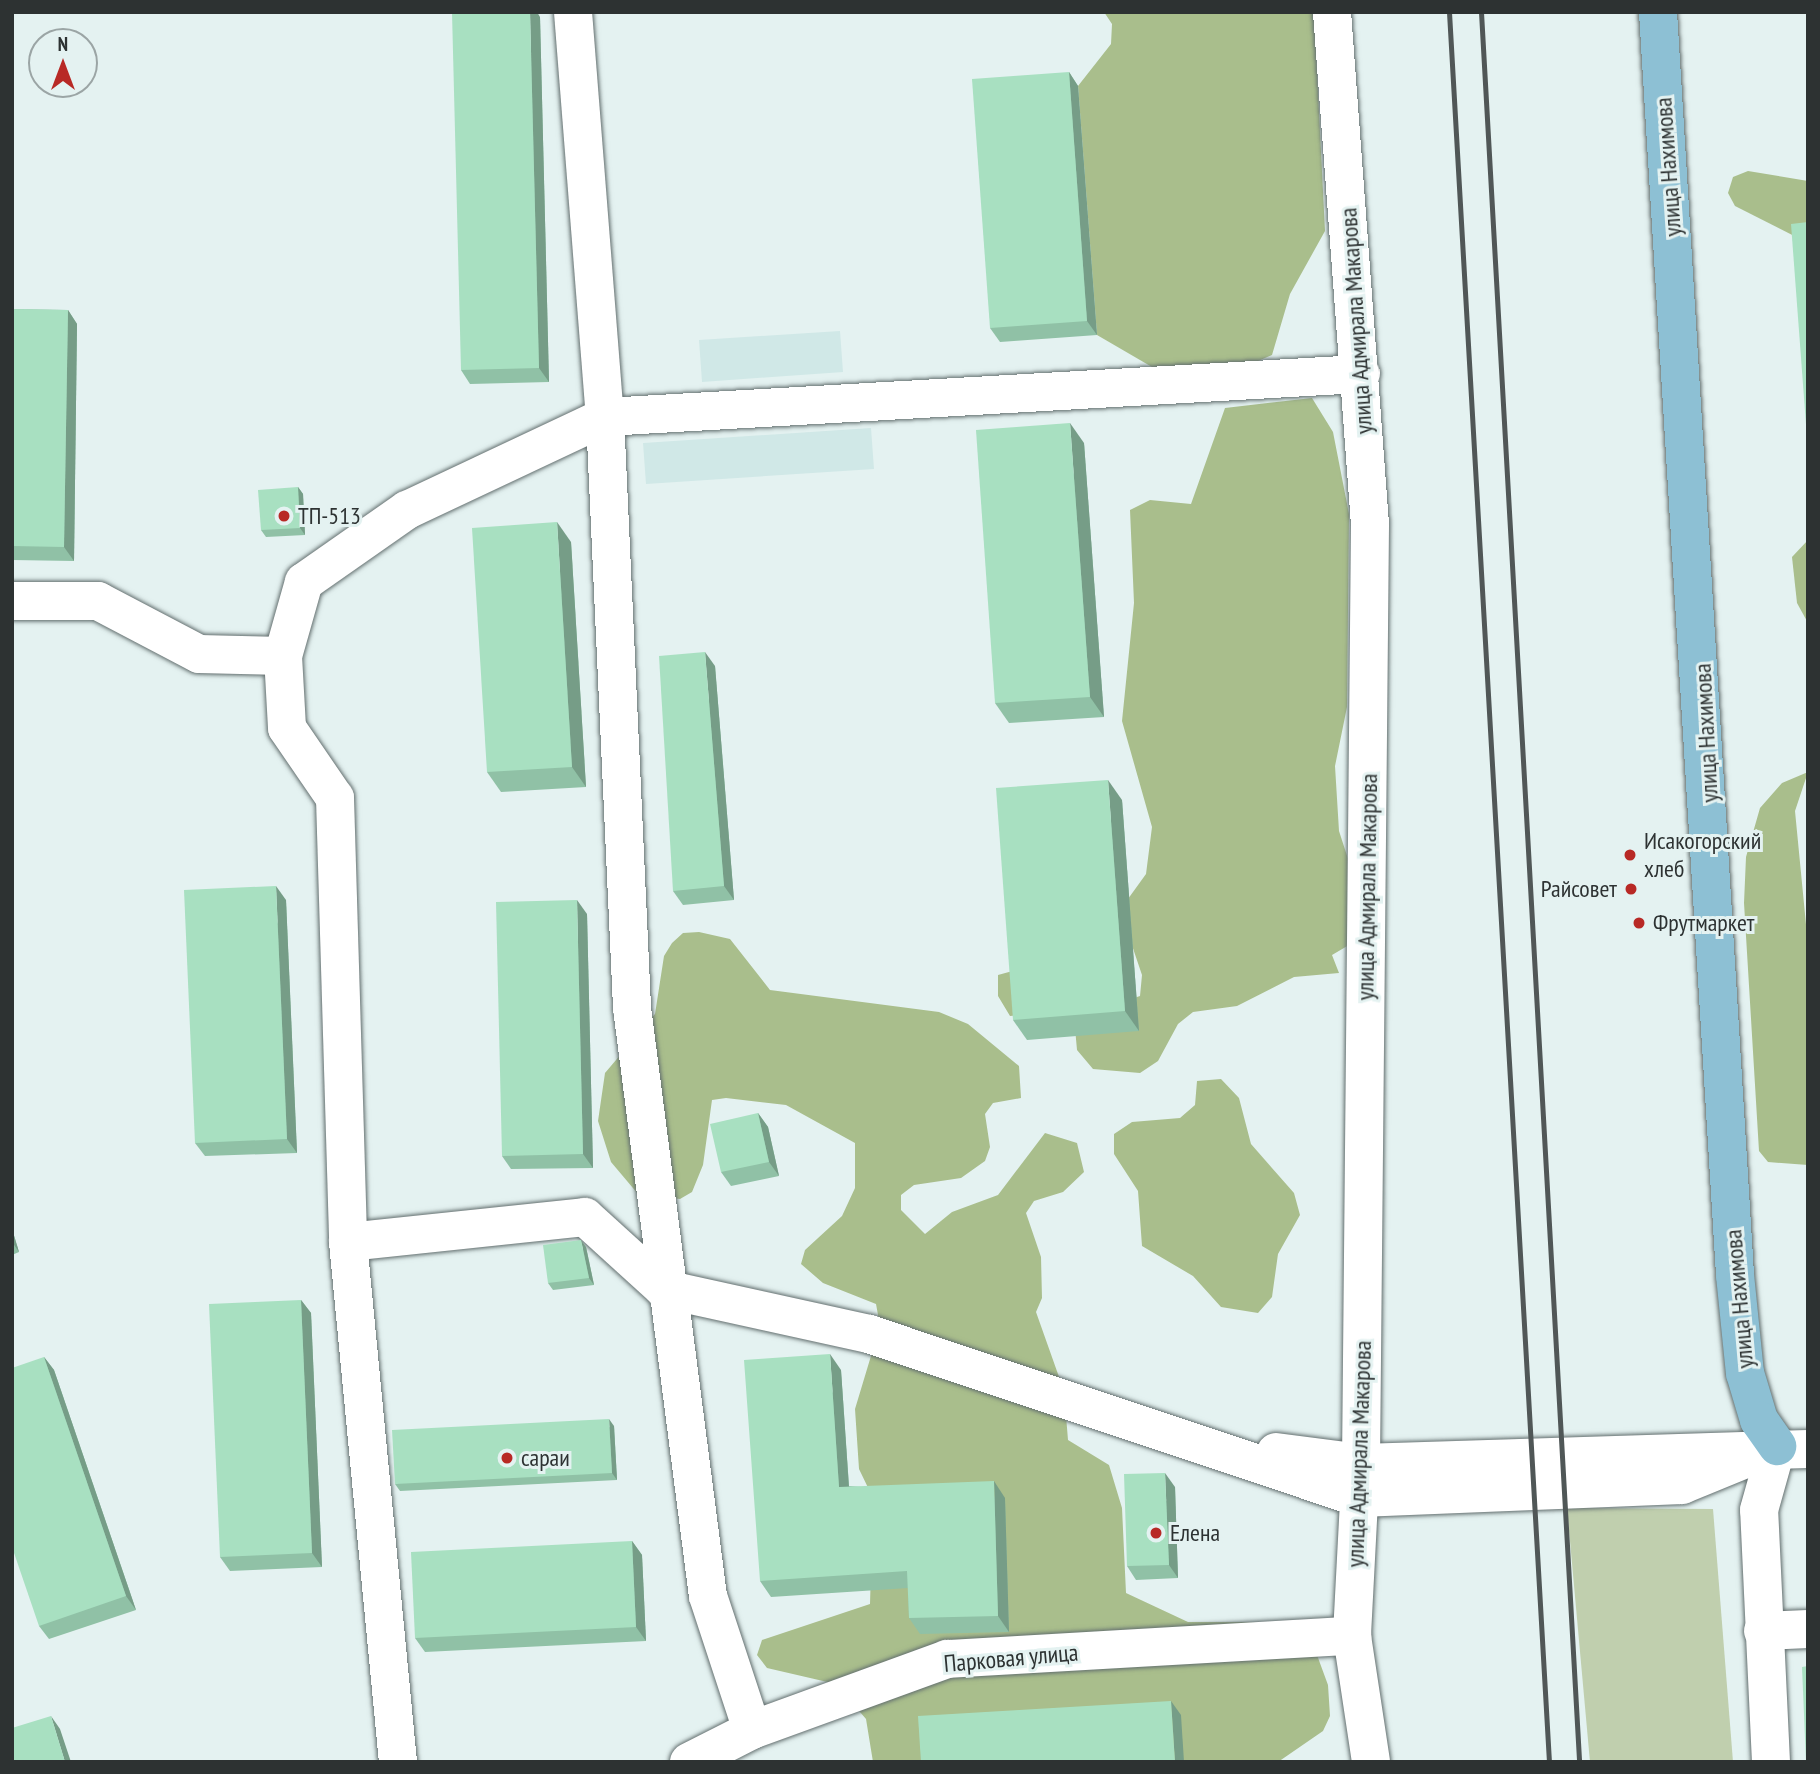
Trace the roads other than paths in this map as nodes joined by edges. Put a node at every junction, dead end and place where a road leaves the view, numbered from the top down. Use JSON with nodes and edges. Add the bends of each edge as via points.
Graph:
{"nodes":[{"id":1,"x":573,"y":12,"type":"edge"},
{"id":2,"x":1332,"y":12,"type":"edge"},
{"id":3,"x":1657,"y":12,"type":"edge"},
{"id":4,"x":1361,"y":374,"type":"junction"},
{"id":5,"x":605,"y":417,"type":"junction"},
{"id":6,"x":12,"y":601,"type":"edge"},
{"id":7,"x":283,"y":656,"type":"junction"},
{"id":8,"x":348,"y":1242,"type":"junction"},
{"id":9,"x":664,"y":1289,"type":"junction"},
{"id":10,"x":1792,"y":1447,"type":"edge"},
{"id":11,"x":1361,"y":1480,"type":"junction"},
{"id":12,"x":1808,"y":1629,"type":"edge"},
{"id":13,"x":1763,"y":1631,"type":"junction"},
{"id":14,"x":1352,"y":1636,"type":"junction"},
{"id":15,"x":752,"y":1730,"type":"junction"},
{"id":16,"x":398,"y":1762,"type":"edge"},
{"id":17,"x":689,"y":1762,"type":"edge"},
{"id":18,"x":1371,"y":1762,"type":"edge"},
{"id":19,"x":1771,"y":1762,"type":"edge"}],
"edges":[{"from":1,"to":5,"type":"street"},
{"from":2,"to":4,"type":"street","name":"улица Адмирала Макарова"},
{"from":3,"to":10,"type":"main road","name":"улица Нахимова","via":[[1735,1275],[1745,1373],[1759,1420]]},
{"from":4,"to":5,"type":"street"},
{"from":4,"to":11,"type":"street","name":"улица Адмирала Макарова","via":[[1370,539]]},
{"from":5,"to":7,"type":"street","via":[[407,510],[304,582]]},
{"from":5,"to":9,"type":"street","via":[[632,1008]]},
{"from":6,"to":7,"type":"street","via":[[98,601],[198,654]]},
{"from":7,"to":8,"type":"street","via":[[287,728],[335,798]]},
{"from":8,"to":9,"type":"street","via":[[585,1217]]},
{"from":8,"to":16,"type":"street"},
{"from":9,"to":11,"type":"street","via":[[869,1334],[1183,1440]]},
{"from":9,"to":15,"type":"street","via":[[708,1596]]},
{"from":10,"to":11,"type":"street"},
{"from":10,"to":13,"type":"street","via":[[1759,1510]]},
{"from":11,"to":14,"type":"street","name":"улица Адмирала Макарова"},
{"from":12,"to":13,"type":"street"},
{"from":13,"to":19,"type":"street"},
{"from":14,"to":15,"type":"street","name":"Парковая улица","via":[[947,1659]]},
{"from":14,"to":18,"type":"street","name":"улица Адмирала Макарова"},
{"from":15,"to":17,"type":"street","name":"Парковая улица"}]}
